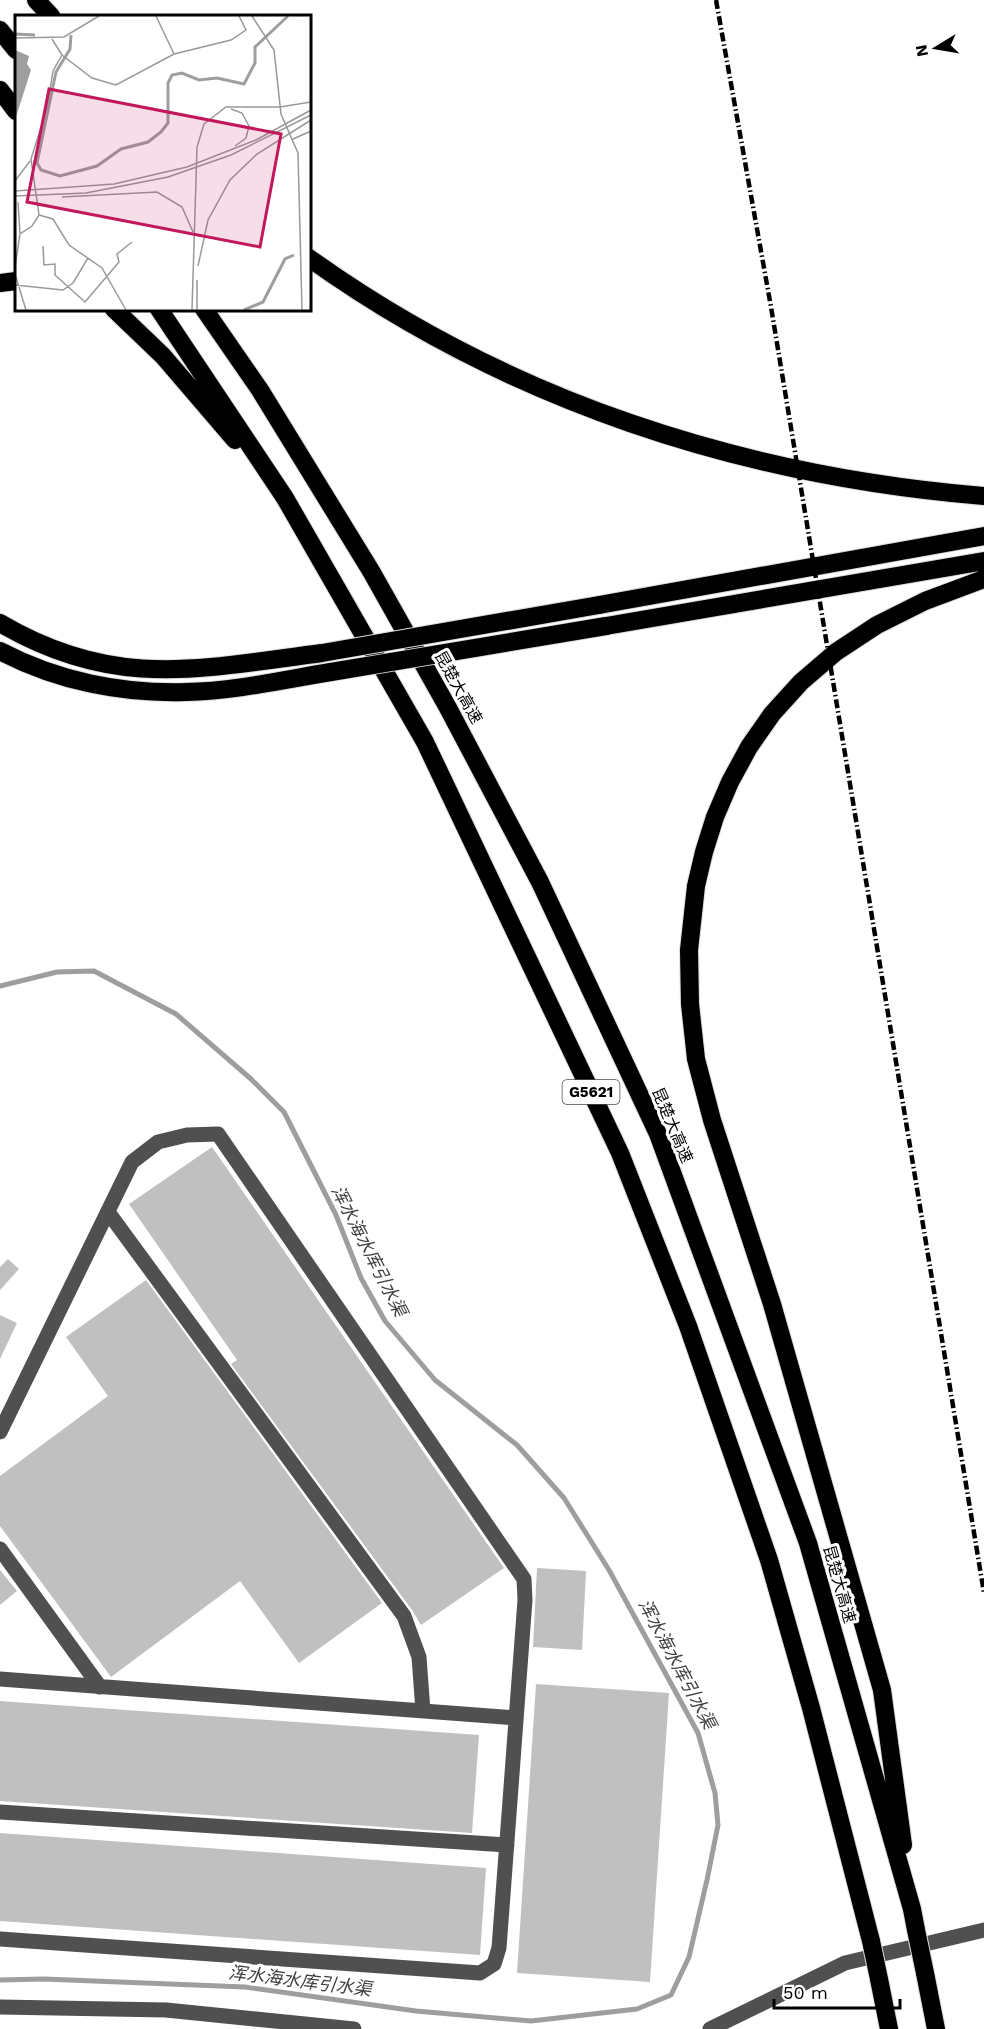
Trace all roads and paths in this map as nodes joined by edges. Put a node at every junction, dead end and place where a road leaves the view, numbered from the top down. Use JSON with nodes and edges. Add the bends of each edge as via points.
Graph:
{"nodes":[{"id":1,"x":0,"y":90,"type":"edge"},
{"id":2,"x":15,"y":110,"type":"edge"},
{"id":3,"x":310,"y":259,"type":"edge"},
{"id":4,"x":15,"y":280,"type":"edge"},
{"id":5,"x":0,"y":283,"type":"edge"},
{"id":6,"x":115,"y":310,"type":"edge"},
{"id":7,"x":160,"y":310,"type":"edge"},
{"id":8,"x":205,"y":310,"type":"edge"},
{"id":9,"x":984,"y":496,"type":"edge"},
{"id":10,"x":285,"y":498,"type":"junction"},
{"id":11,"x":984,"y":536,"type":"edge"},
{"id":12,"x":984,"y":561,"type":"edge"},
{"id":13,"x":984,"y":579,"type":"edge"},
{"id":14,"x":0,"y":623,"type":"edge"},
{"id":15,"x":0,"y":651,"type":"edge"},
{"id":16,"x":108,"y":1212,"type":"junction"},
{"id":17,"x":0,"y":1432,"type":"edge"},
{"id":18,"x":0,"y":1549,"type":"edge"},
{"id":19,"x":0,"y":1679,"type":"edge"},
{"id":20,"x":100,"y":1687,"type":"junction"},
{"id":21,"x":423,"y":1711,"type":"junction"},
{"id":22,"x":516,"y":1718,"type":"junction"},
{"id":23,"x":0,"y":1812,"type":"edge"},
{"id":24,"x":507,"y":1845,"type":"junction"},
{"id":25,"x":912,"y":1909,"type":"junction"},
{"id":26,"x":984,"y":1930,"type":"edge"},
{"id":27,"x":0,"y":1939,"type":"edge"},
{"id":28,"x":0,"y":2007,"type":"edge"},
{"id":29,"x":354,"y":2029,"type":"edge"},
{"id":30,"x":710,"y":2029,"type":"edge"},
{"id":31,"x":889,"y":2029,"type":"edge"},
{"id":32,"x":936,"y":2029,"type":"edge"}],
"edges":[{"from":1,"to":2,"type":"highway"},
{"from":3,"to":9,"type":"highway","via":[[402,319],[469,355],[600,413],[663,435],[784,468],[893,487]]},
{"from":4,"to":5,"type":"highway"},
{"from":6,"to":10,"type":"highway","via":[[162,356]]},
{"from":7,"to":10,"type":"highway","number":"G5621"},
{"from":8,"to":25,"type":"highway","name":"昆楚大高速","number":"G5621","via":[[260,390],[371,571],[447,706],[540,882],[657,1134],[808,1543]]},
{"from":10,"to":31,"type":"highway","number":"G5621","bridge":true,"via":[[426,742],[620,1153],[688,1326],[769,1560],[871,1941]]},
{"from":11,"to":14,"type":"highway","bridge":true,"via":[[322,653],[195,669],[134,669],[95,663],[59,652]]},
{"from":12,"to":15,"type":"highway","bridge":true,"via":[[202,691],[147,692],[98,685],[43,670]]},
{"from":13,"to":25,"type":"highway","via":[[925,601],[877,625],[836,652],[772,714],[744,756],[715,817],[696,886],[689,950],[691,1027],[703,1089],[772,1304],[882,1690]]},
{"from":16,"to":17,"type":"street"},
{"from":16,"to":21,"type":"street","via":[[405,1616],[419,1657]]},
{"from":16,"to":22,"type":"street","via":[[132,1162],[158,1142],[187,1135],[218,1134],[524,1579]]},
{"from":18,"to":20,"type":"street"},
{"from":19,"to":20,"type":"street"},
{"from":20,"to":21,"type":"street"},
{"from":21,"to":22,"type":"street"},
{"from":22,"to":24,"type":"street"},
{"from":23,"to":24,"type":"street"},
{"from":24,"to":27,"type":"street","via":[[499,1948],[494,1964],[480,1973]]},
{"from":25,"to":32,"type":"highway","name":"昆楚大高速","number":"G5621","bridge":true},
{"from":26,"to":30,"type":"street","via":[[845,1963]]},
{"from":28,"to":29,"type":"street","via":[[166,2010]]}]}
